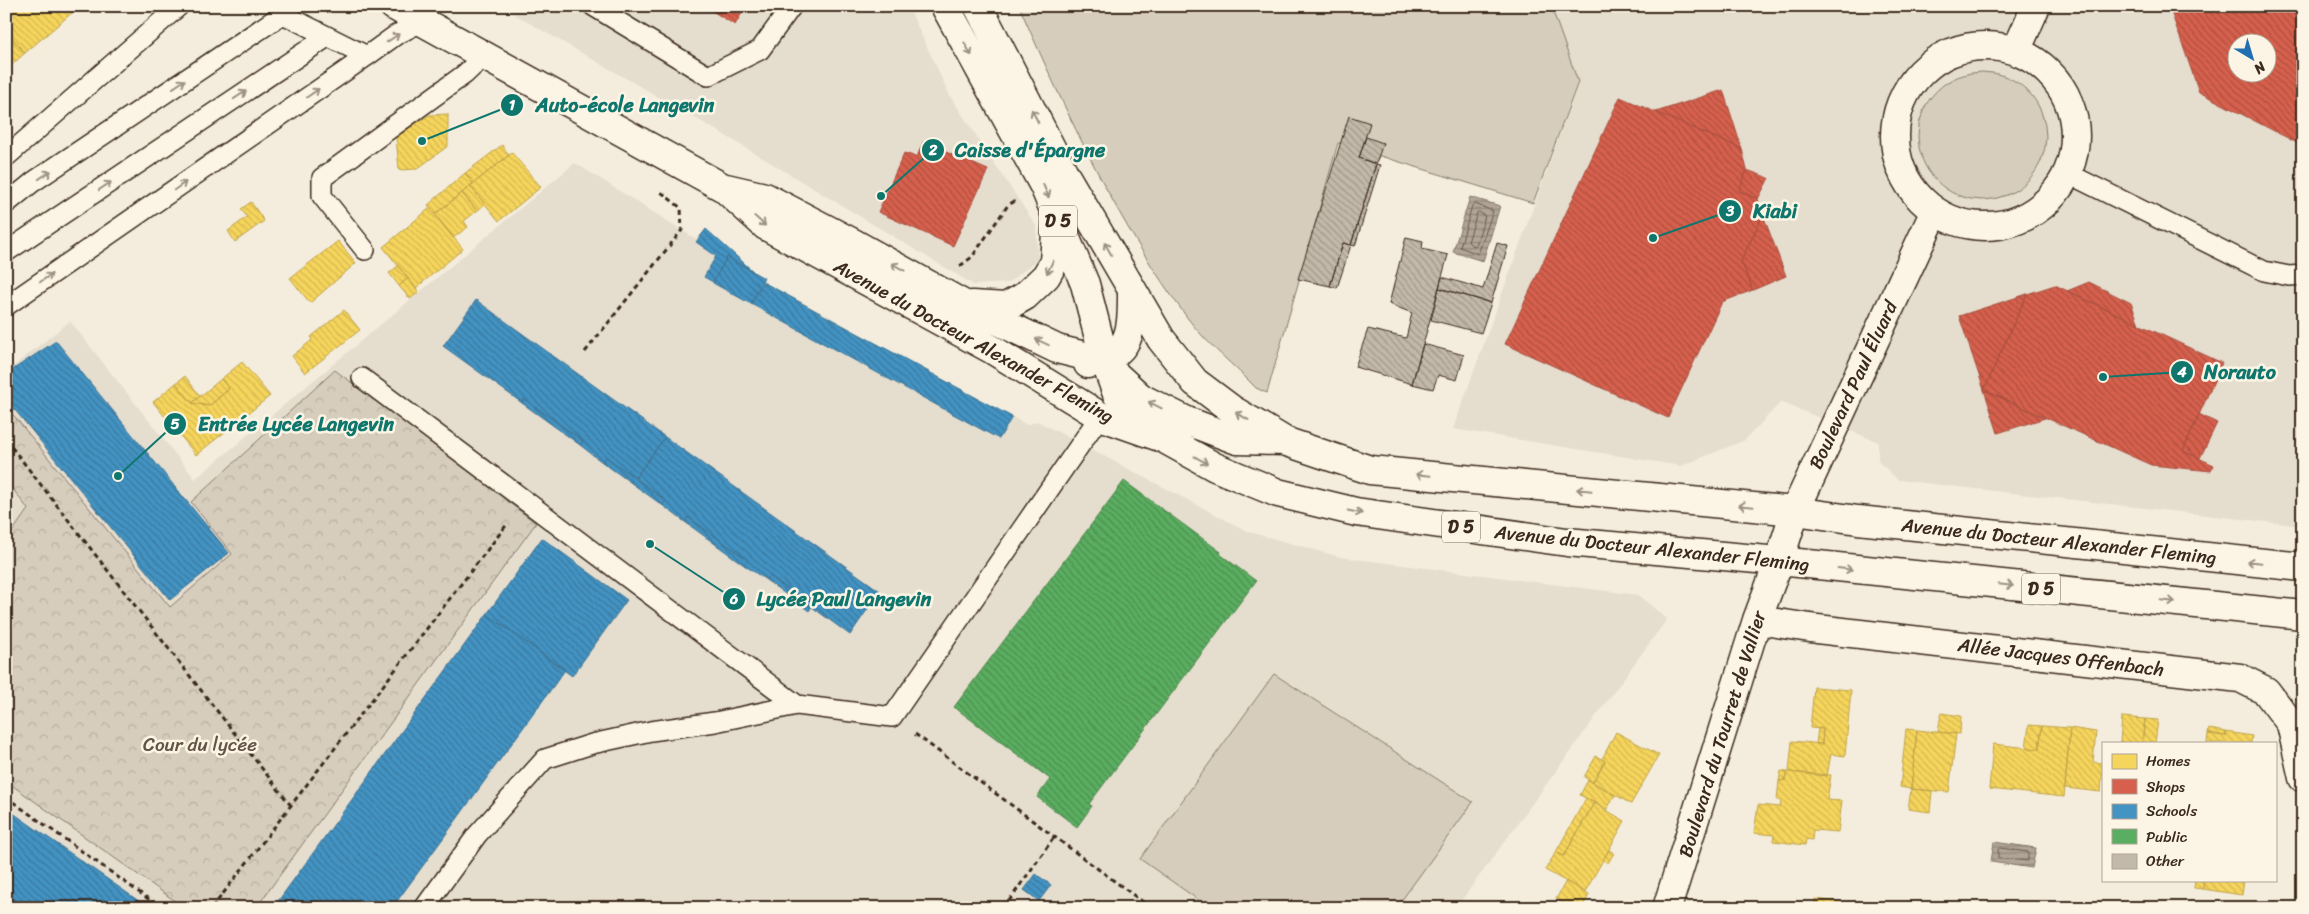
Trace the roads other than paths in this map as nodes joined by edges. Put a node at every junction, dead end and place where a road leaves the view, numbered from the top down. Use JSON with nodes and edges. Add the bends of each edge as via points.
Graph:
{"nodes":[{"id":1,"x":179,"y":6,"type":"edge"},
{"id":2,"x":394,"y":6,"type":"edge"},
{"id":3,"x":593,"y":6,"type":"edge"},
{"id":4,"x":792,"y":6,"type":"edge"},
{"id":5,"x":945,"y":6,"type":"edge"},
{"id":6,"x":978,"y":6,"type":"edge"},
{"id":7,"x":2036,"y":6,"type":"edge"},
{"id":8,"x":421,"y":22,"type":"junction"},
{"id":9,"x":327,"y":37,"type":"junction"},
{"id":10,"x":2017,"y":49,"type":"junction"},
{"id":11,"x":367,"y":56,"type":"junction"},
{"id":12,"x":483,"y":56,"type":"junction"},
{"id":13,"x":6,"y":157,"type":"edge"},
{"id":14,"x":2069,"y":174,"type":"junction"},
{"id":15,"x":724,"y":188,"type":"junction"},
{"id":16,"x":6,"y":204,"type":"edge"},
{"id":17,"x":1934,"y":213,"type":"junction"},
{"id":18,"x":1057,"y":219,"type":"junction"},
{"id":19,"x":365,"y":250,"type":"dead end"},
{"id":20,"x":6,"y":252,"type":"edge"},
{"id":21,"x":2303,"y":276,"type":"edge"},
{"id":22,"x":1132,"y":292,"type":"junction"},
{"id":23,"x":963,"y":304,"type":"junction"},
{"id":24,"x":6,"y":306,"type":"edge"},
{"id":25,"x":1106,"y":361,"type":"junction"},
{"id":26,"x":1032,"y":372,"type":"junction"},
{"id":27,"x":362,"y":378,"type":"dead end"},
{"id":28,"x":1100,"y":416,"type":"junction"},
{"id":29,"x":1159,"y":436,"type":"junction"},
{"id":30,"x":1284,"y":441,"type":"junction"},
{"id":31,"x":1795,"y":511,"type":"junction"},
{"id":32,"x":1779,"y":561,"type":"junction"},
{"id":33,"x":2303,"y":567,"type":"edge"},
{"id":34,"x":2303,"y":615,"type":"edge"},
{"id":35,"x":1757,"y":620,"type":"junction"},
{"id":36,"x":797,"y":705,"type":"junction"},
{"id":37,"x":2303,"y":778,"type":"edge"},
{"id":38,"x":424,"y":908,"type":"edge"},
{"id":39,"x":1667,"y":908,"type":"edge"}],
"edges":[{"from":1,"to":13,"type":"lane"},
{"from":2,"to":8,"type":"main road","name":"Avenue du Docteur Alexander Fleming"},
{"from":3,"to":4,"type":"lane","via":[[708,76],[760,50]]},
{"from":5,"to":18,"type":"main road","number":"D 5","one_way":true,"via":[[1044,186]]},
{"from":22,"to":6,"type":"main road","number":"D 5","one_way":true,"via":[[1065,175]]},
{"from":7,"to":10,"type":"main road"},
{"from":11,"to":8,"type":"lane","one_way":true},
{"from":8,"to":12,"type":"main road","name":"Avenue du Docteur Alexander Fleming"},
{"from":9,"to":11,"type":"lane"},
{"from":16,"to":9,"type":"lane","one_way":true,"via":[[33,182],[283,14]]},
{"from":20,"to":9,"type":"lane","one_way":true},
{"from":10,"to":14,"type":"main road","via":[[2049,72],[2066,95],[2075,128]]},
{"from":10,"to":17,"type":"main road","via":[[1986,46],[1952,52],[1928,65],[1907,89],[1896,114],[1894,142],[1903,178]]},
{"from":24,"to":11,"type":"lane","one_way":true},
{"from":12,"to":15,"type":"main road","name":"Avenue du Docteur Alexander Fleming"},
{"from":12,"to":19,"type":"lane","via":[[465,74],[322,178],[322,196]]},
{"from":14,"to":17,"type":"main road","via":[[2052,197],[2031,214],[2008,224],[1977,227]]},
{"from":14,"to":21,"type":"lane","via":[[2264,271]]},
{"from":23,"to":15,"type":"main road","name":"Avenue du Docteur Alexander Fleming","one_way":true,"via":[[765,197]]},
{"from":15,"to":26,"type":"main road","name":"Avenue du Docteur Alexander Fleming","one_way":true,"via":[[766,226]]},
{"from":17,"to":31,"type":"main road","name":"Boulevard Paul Éluard"},
{"from":18,"to":23,"type":"main road","one_way":true,"via":[[1054,262],[1046,276],[1025,296],[1006,306]]},
{"from":18,"to":25,"type":"main road","number":"D 5","via":[[1085,284]]},
{"from":22,"to":25,"type":"main road","via":[[1132,324],[1128,340]]},
{"from":30,"to":22,"type":"main road","number":"D 5","one_way":true,"via":[[1231,409],[1195,382],[1161,339]]},
{"from":25,"to":23,"type":"main road","name":"Avenue du Docteur Alexander Fleming","one_way":true,"via":[[1057,349]]},
{"from":25,"to":26,"type":"main road"},
{"from":25,"to":29,"type":"main road","number":"D 5","via":[[1117,394],[1133,416]]},
{"from":30,"to":25,"type":"main road","name":"Avenue du Docteur Alexander Fleming","number":"D 5","one_way":true,"via":[[1237,440],[1187,421],[1141,398],[1121,382]]},
{"from":26,"to":28,"type":"main road","name":"Avenue du Docteur Alexander Fleming"},
{"from":27,"to":36,"type":"lane"},
{"from":28,"to":29,"type":"main road","name":"Avenue du Docteur Alexander Fleming"},
{"from":28,"to":36,"type":"lane","via":[[892,717]]},
{"from":29,"to":32,"type":"main road","name":"Avenue du Docteur Alexander Fleming","number":"D 5","one_way":true,"via":[[1215,467],[1278,492],[1356,512],[1567,542]]},
{"from":31,"to":30,"type":"main road","name":"Avenue du Docteur Alexander Fleming","number":"D 5","one_way":true,"via":[[1370,470]]},
{"from":31,"to":32,"type":"main road","name":"Boulevard Paul Éluard"},
{"from":33,"to":31,"type":"main road","name":"Avenue du Docteur Alexander Fleming","number":"D 5","one_way":true},
{"from":32,"to":34,"type":"main road","name":"Avenue du Docteur Alexander Fleming","number":"D 5","one_way":true},
{"from":32,"to":35,"type":"main road","name":"Boulevard du Tourret de Vallier"},
{"from":35,"to":37,"type":"main road","name":"Allée Jacques Offenbach","via":[[2240,678],[2266,690],[2291,724]]},
{"from":35,"to":39,"type":"main road","name":"Boulevard du Tourret de Vallier"},
{"from":36,"to":38,"type":"lane","via":[[651,731],[545,759],[477,835]]}]}
